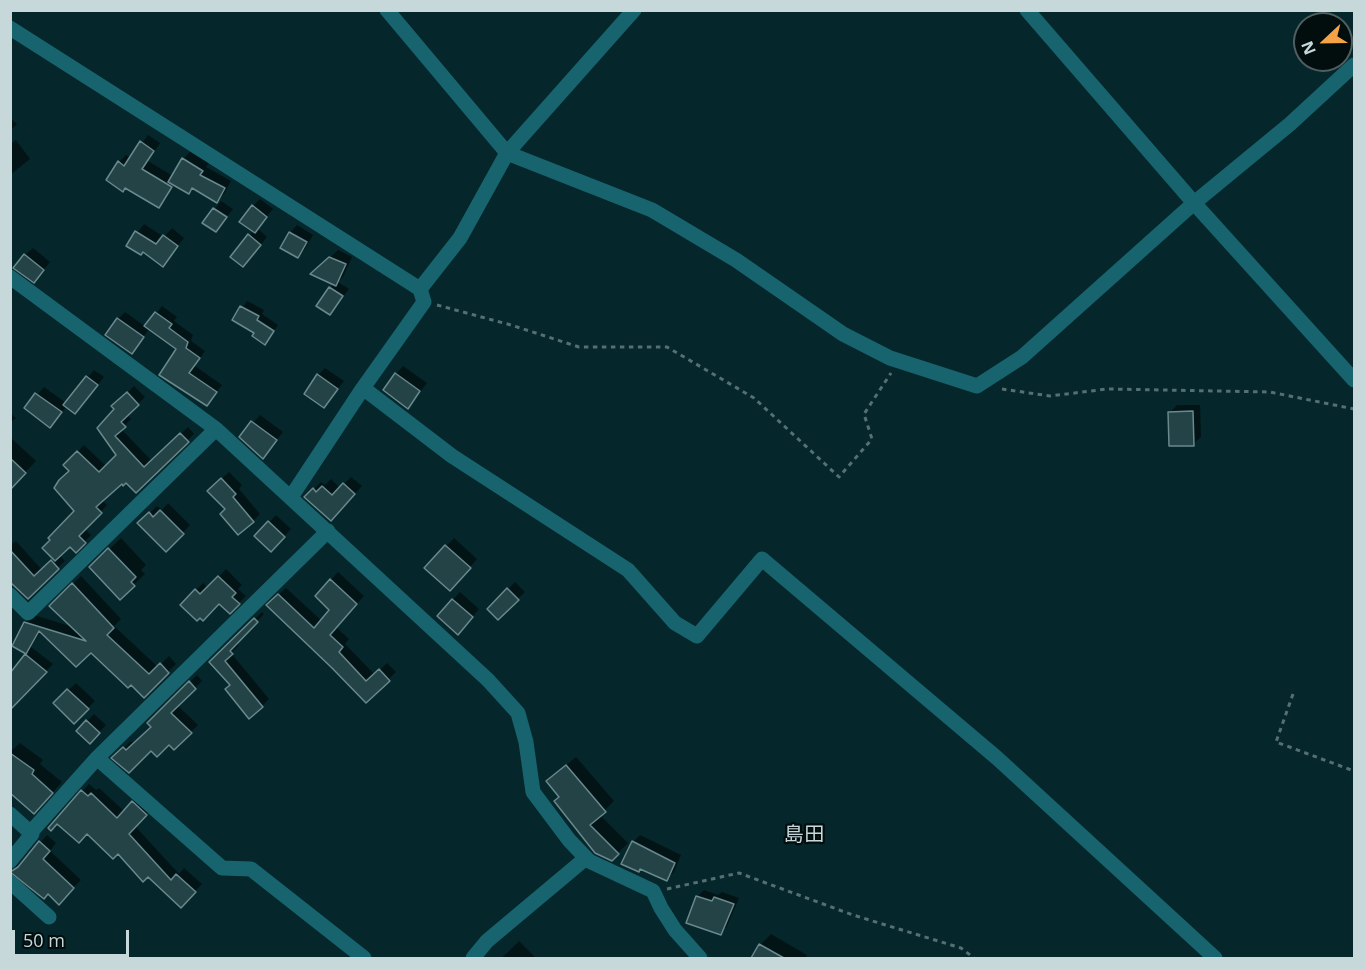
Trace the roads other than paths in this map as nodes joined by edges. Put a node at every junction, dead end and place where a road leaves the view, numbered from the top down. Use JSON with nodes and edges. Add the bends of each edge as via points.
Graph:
{"nodes":[{"id":1,"x":387,"y":10,"type":"edge"},
{"id":2,"x":634,"y":10,"type":"edge"},
{"id":3,"x":1027,"y":10,"type":"edge"},
{"id":4,"x":10,"y":28,"type":"edge"},
{"id":5,"x":1354,"y":65,"type":"edge"},
{"id":6,"x":507,"y":153,"type":"junction"},
{"id":7,"x":1194,"y":203,"type":"junction"},
{"id":8,"x":10,"y":277,"type":"edge"},
{"id":9,"x":422,"y":295,"type":"junction"},
{"id":10,"x":1354,"y":380,"type":"edge"},
{"id":11,"x":363,"y":388,"type":"junction"},
{"id":12,"x":216,"y":429,"type":"junction"},
{"id":13,"x":291,"y":497,"type":"junction"},
{"id":14,"x":328,"y":531,"type":"junction"},
{"id":15,"x":10,"y":594,"type":"edge"},
{"id":16,"x":97,"y":758,"type":"junction"},
{"id":17,"x":10,"y":814,"type":"edge"},
{"id":18,"x":31,"y":832,"type":"junction"},
{"id":19,"x":586,"y":858,"type":"junction"},
{"id":20,"x":10,"y":861,"type":"edge"},
{"id":21,"x":10,"y":882,"type":"edge"},
{"id":22,"x":49,"y":917,"type":"dead end"},
{"id":23,"x":364,"y":958,"type":"edge"},
{"id":24,"x":473,"y":958,"type":"edge"},
{"id":25,"x":700,"y":958,"type":"edge"},
{"id":26,"x":1215,"y":958,"type":"edge"}],
"edges":[{"from":1,"to":6,"type":"street"},
{"from":2,"to":6,"type":"street"},
{"from":3,"to":7,"type":"street"},
{"from":4,"to":9,"type":"street"},
{"from":5,"to":7,"type":"street"},
{"from":6,"to":7,"type":"street","via":[[652,210],[736,260],[843,334],[890,358],[977,386],[1022,357]]},
{"from":6,"to":9,"type":"street","via":[[460,238]]},
{"from":7,"to":10,"type":"street"},
{"from":8,"to":12,"type":"street"},
{"from":9,"to":11,"type":"street"},
{"from":11,"to":13,"type":"street"},
{"from":11,"to":26,"type":"street","via":[[452,456],[628,570],[675,623],[697,636],[762,560],[997,758]]},
{"from":12,"to":13,"type":"street"},
{"from":12,"to":15,"type":"street","via":[[28,613]]},
{"from":13,"to":14,"type":"street"},
{"from":14,"to":16,"type":"street"},
{"from":14,"to":19,"type":"street","via":[[488,680],[518,713],[533,792]]},
{"from":16,"to":18,"type":"street"},
{"from":16,"to":23,"type":"street","via":[[222,868],[251,869]]},
{"from":17,"to":18,"type":"street"},
{"from":18,"to":20,"type":"street"},
{"from":19,"to":24,"type":"street","via":[[494,935]]},
{"from":19,"to":25,"type":"street","via":[[653,891],[675,930]]},
{"from":21,"to":22,"type":"street"}]}
